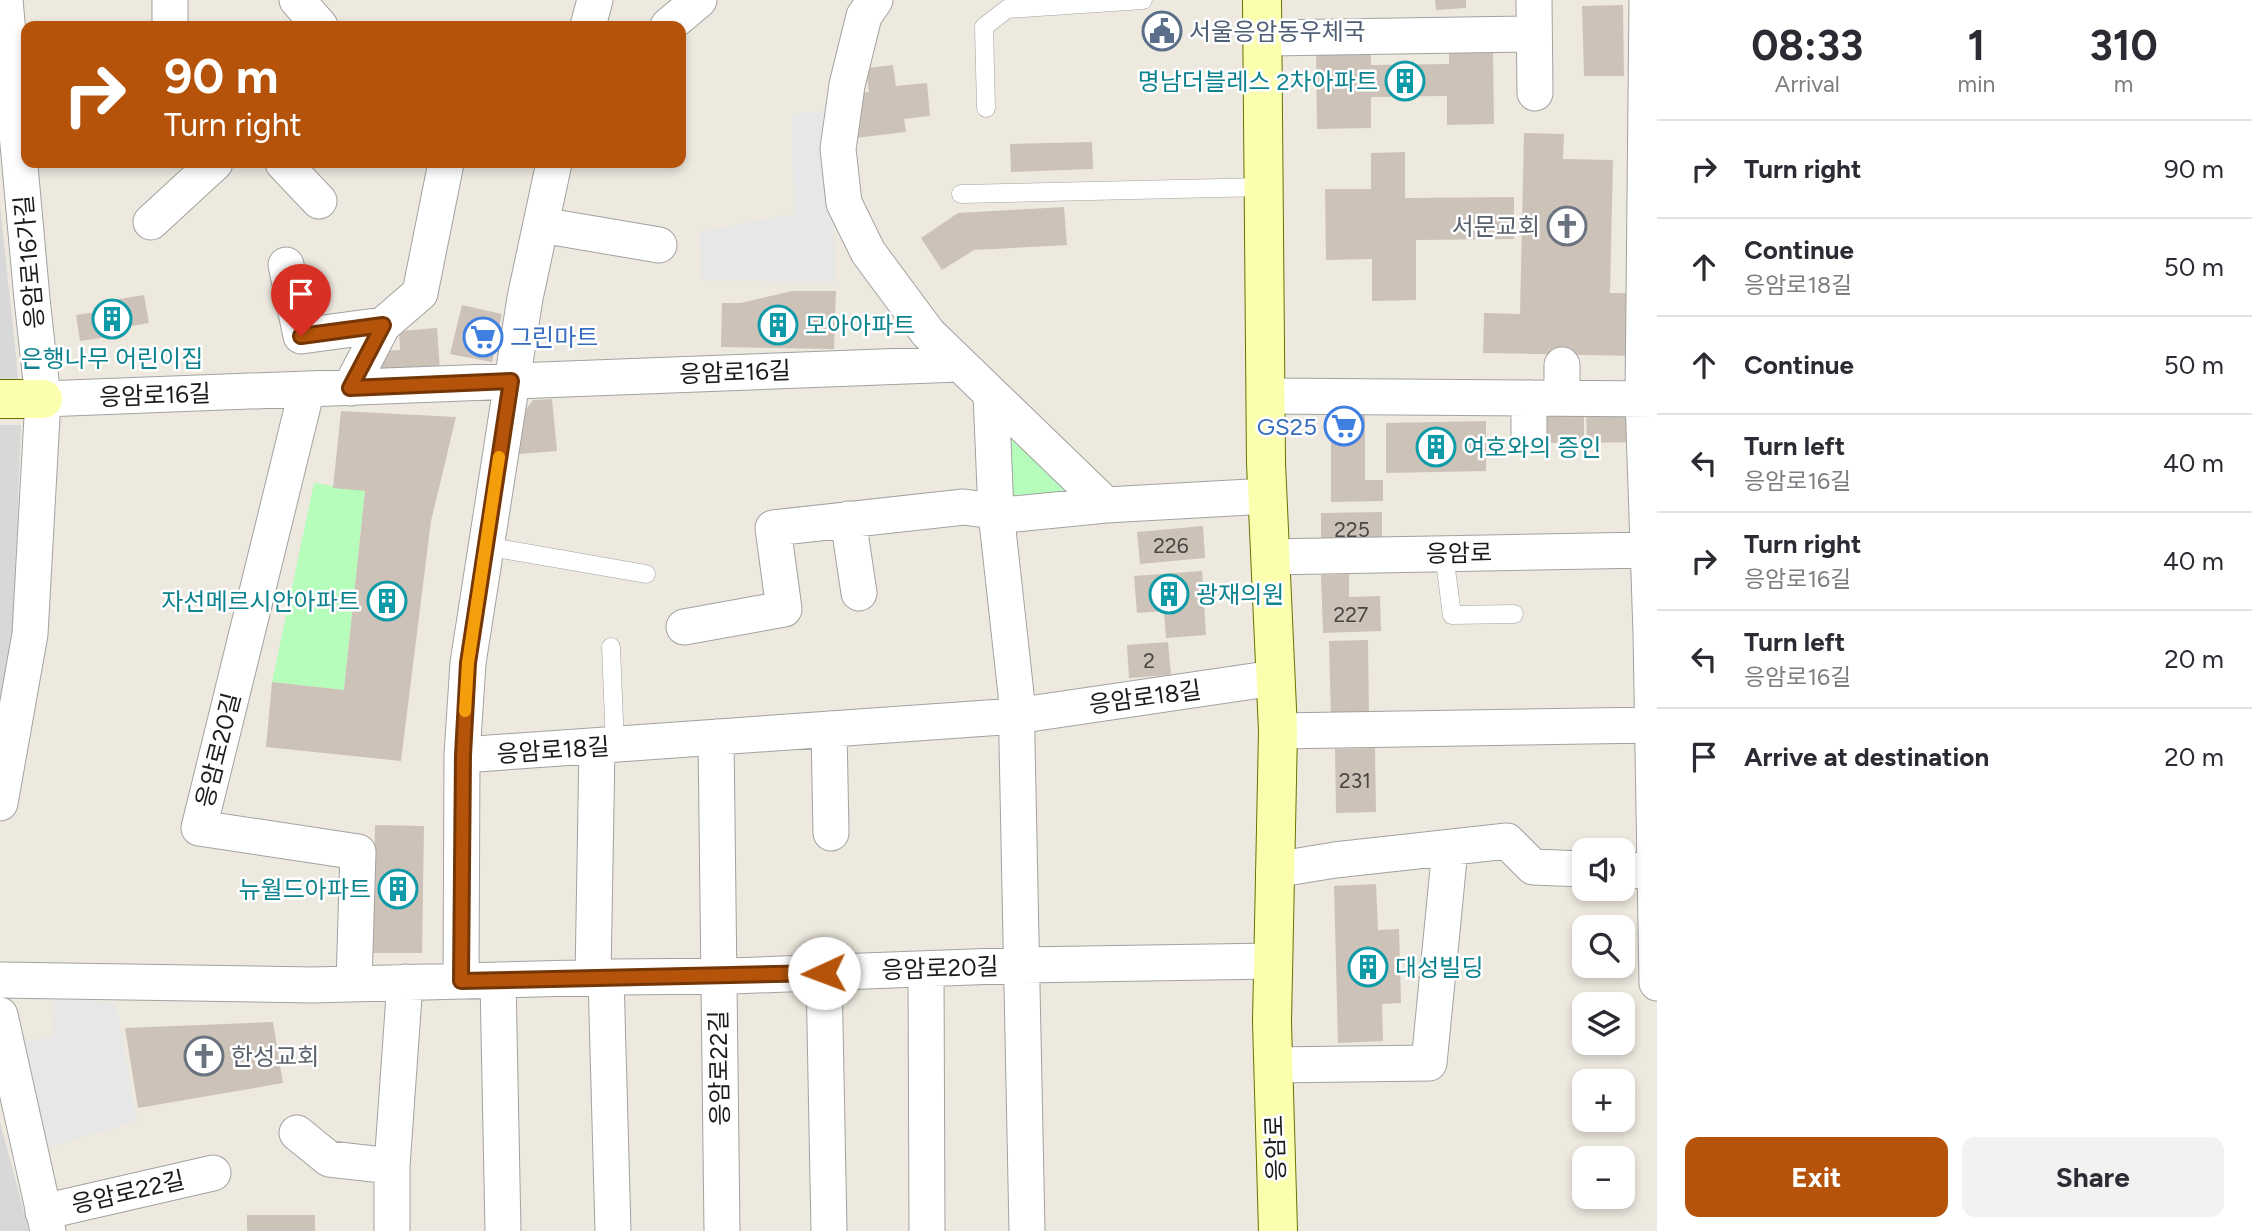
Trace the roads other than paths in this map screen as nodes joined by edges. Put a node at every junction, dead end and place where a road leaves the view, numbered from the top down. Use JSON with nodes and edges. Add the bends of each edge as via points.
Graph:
{"nodes":[{"id":1,"x":5,"y":0,"type":"edge"},
{"id":2,"x":170,"y":0,"type":"edge"},
{"id":3,"x":297,"y":0,"type":"edge"},
{"id":4,"x":595,"y":0,"type":"edge"},
{"id":5,"x":699,"y":0,"type":"edge"},
{"id":6,"x":875,"y":0,"type":"edge"},
{"id":7,"x":1143,"y":0,"type":"edge"},
{"id":8,"x":1262,"y":0,"type":"edge"},
{"id":9,"x":1647,"y":0,"type":"edge"},
{"id":10,"x":1534,"y":17,"type":"edge"},
{"id":11,"x":170,"y":21,"type":"edge"},
{"id":12,"x":316,"y":21,"type":"edge"},
{"id":13,"x":589,"y":21,"type":"edge"},
{"id":14,"x":674,"y":21,"type":"edge"},
{"id":15,"x":1262,"y":38,"type":"junction"},
{"id":16,"x":1535,"y":93,"type":"dead end"},
{"id":17,"x":986,"y":108,"type":"dead end"},
{"id":18,"x":209,"y":168,"type":"edge"},
{"id":19,"x":288,"y":168,"type":"edge"},
{"id":20,"x":445,"y":168,"type":"edge"},
{"id":21,"x":553,"y":168,"type":"edge"},
{"id":22,"x":1264,"y":187,"type":"junction"},
{"id":23,"x":961,"y":194,"type":"dead end"},
{"id":24,"x":319,"y":201,"type":"dead end"},
{"id":25,"x":150,"y":222,"type":"dead end"},
{"id":26,"x":541,"y":225,"type":"junction"},
{"id":27,"x":659,"y":245,"type":"dead end"},
{"id":28,"x":286,"y":265,"type":"dead end"},
{"id":29,"x":383,"y":325,"type":"junction"},
{"id":30,"x":959,"y":364,"type":"junction"},
{"id":31,"x":511,"y":381,"type":"junction"},
{"id":32,"x":1551,"y":387,"type":"junction"},
{"id":33,"x":350,"y":388,"type":"junction"},
{"id":34,"x":307,"y":389,"type":"junction"},
{"id":35,"x":991,"y":394,"type":"junction"},
{"id":36,"x":1266,"y":396,"type":"junction"},
{"id":37,"x":0,"y":399,"type":"edge"},
{"id":38,"x":43,"y":399,"type":"junction"},
{"id":39,"x":1650,"y":399,"type":"edge"},
{"id":40,"x":1529,"y":434,"type":"dead end"},
{"id":41,"x":1268,"y":496,"type":"junction"},
{"id":42,"x":1105,"y":505,"type":"junction"},
{"id":43,"x":996,"y":512,"type":"junction"},
{"id":44,"x":848,"y":519,"type":"junction"},
{"id":45,"x":485,"y":546,"type":"junction"},
{"id":46,"x":1648,"y":550,"type":"junction"},
{"id":47,"x":1444,"y":554,"type":"junction"},
{"id":48,"x":1270,"y":557,"type":"junction"},
{"id":49,"x":646,"y":575,"type":"dead end"},
{"id":50,"x":859,"y":593,"type":"dead end"},
{"id":51,"x":1514,"y":614,"type":"dead end"},
{"id":52,"x":684,"y":627,"type":"dead end"},
{"id":53,"x":1654,"y":633,"type":"edge"},
{"id":54,"x":611,"y":647,"type":"dead end"},
{"id":55,"x":1274,"y":678,"type":"junction"},
{"id":56,"x":1016,"y":716,"type":"junction"},
{"id":57,"x":1652,"y":725,"type":"junction"},
{"id":58,"x":829,"y":729,"type":"junction"},
{"id":59,"x":1278,"y":731,"type":"junction"},
{"id":60,"x":716,"y":737,"type":"junction"},
{"id":61,"x":606,"y":746,"type":"junction"},
{"id":62,"x":463,"y":755,"type":"junction"},
{"id":63,"x":0,"y":803,"type":"edge"},
{"id":64,"x":1656,"y":824,"type":"edge"},
{"id":65,"x":831,"y":833,"type":"dead end"},
{"id":66,"x":1450,"y":849,"type":"junction"},
{"id":67,"x":1572,"y":869,"type":"edge"},
{"id":68,"x":1274,"y":870,"type":"junction"},
{"id":69,"x":1639,"y":870,"type":"edge"},
{"id":70,"x":1273,"y":961,"type":"junction"},
{"id":71,"x":1023,"y":965,"type":"junction"},
{"id":72,"x":926,"y":969,"type":"junction"},
{"id":73,"x":824,"y":973,"type":"junction"},
{"id":74,"x":718,"y":976,"type":"junction"},
{"id":75,"x":600,"y":977,"type":"junction"},
{"id":76,"x":498,"y":980,"type":"junction"},
{"id":77,"x":0,"y":981,"type":"edge"},
{"id":78,"x":461,"y":981,"type":"junction"},
{"id":79,"x":405,"y":982,"type":"junction"},
{"id":80,"x":1657,"y":983,"type":"edge"},
{"id":81,"x":354,"y":984,"type":"junction"},
{"id":82,"x":0,"y":1015,"type":"edge"},
{"id":83,"x":1273,"y":1065,"type":"junction"},
{"id":84,"x":297,"y":1133,"type":"dead end"},
{"id":85,"x":392,"y":1166,"type":"junction"},
{"id":86,"x":214,"y":1173,"type":"dead end"},
{"id":87,"x":46,"y":1221,"type":"edge"},
{"id":88,"x":392,"y":1231,"type":"edge"},
{"id":89,"x":503,"y":1231,"type":"edge"},
{"id":90,"x":613,"y":1231,"type":"edge"},
{"id":91,"x":722,"y":1231,"type":"edge"},
{"id":92,"x":829,"y":1231,"type":"edge"},
{"id":93,"x":928,"y":1231,"type":"edge"},
{"id":94,"x":1027,"y":1231,"type":"edge"},
{"id":95,"x":1278,"y":1231,"type":"edge"}],
"edges":[{"from":1,"to":38,"type":"street","name":"응암로16가길"},
{"from":2,"to":11,"type":"street"},
{"from":3,"to":12,"type":"street"},
{"from":4,"to":13,"type":"street"},
{"from":5,"to":14,"type":"street"},
{"from":6,"to":30,"type":"street","via":[[864,16],[847,85],[838,149],[844,203],[868,252],[928,333]]},
{"from":7,"to":17,"type":"lane","via":[[1007,9],[984,27]]},
{"from":8,"to":15,"type":"main road","name":"응암로"},
{"from":9,"to":39,"type":"street"},
{"from":10,"to":15,"type":"street"},
{"from":10,"to":16,"type":"street"},
{"from":15,"to":22,"type":"main road","name":"응암로"},
{"from":18,"to":25,"type":"street"},
{"from":19,"to":24,"type":"street"},
{"from":20,"to":29,"type":"street","via":[[419,293]]},
{"from":21,"to":26,"type":"street"},
{"from":22,"to":23,"type":"lane"},
{"from":22,"to":36,"type":"main road","name":"응암로"},
{"from":26,"to":27,"type":"street"},
{"from":26,"to":31,"type":"street"},
{"from":28,"to":29,"type":"street","via":[[301,336]]},
{"from":29,"to":33,"type":"street"},
{"from":30,"to":31,"type":"street","name":"응암로16길"},
{"from":30,"to":35,"type":"street"},
{"from":31,"to":33,"type":"street","name":"응암로16길"},
{"from":31,"to":45,"type":"street","name":"응암로18길"},
{"from":32,"to":36,"type":"street"},
{"from":32,"to":39,"type":"street"},
{"from":32,"to":40,"type":"street"},
{"from":33,"to":34,"type":"street","name":"응암로16길"},
{"from":34,"to":38,"type":"street","name":"응암로16길"},
{"from":34,"to":81,"type":"street","name":"응암로20길","via":[[199,828],[358,852]]},
{"from":35,"to":42,"type":"street"},
{"from":35,"to":43,"type":"street"},
{"from":36,"to":41,"type":"main road","name":"응암로"},
{"from":37,"to":38,"type":"main road"},
{"from":38,"to":63,"type":"street","via":[[30,634]]},
{"from":39,"to":46,"type":"street"},
{"from":41,"to":42,"type":"street"},
{"from":41,"to":48,"type":"main road","name":"응암로"},
{"from":42,"to":43,"type":"street"},
{"from":43,"to":44,"type":"street","via":[[964,507]]},
{"from":43,"to":56,"type":"street"},
{"from":44,"to":50,"type":"street"},
{"from":44,"to":52,"type":"street","via":[[773,528],[784,609]]},
{"from":45,"to":49,"type":"lane"},
{"from":45,"to":62,"type":"street","name":"응암로18길","via":[[468,663]]},
{"from":46,"to":47,"type":"street","name":"응암로"},
{"from":46,"to":53,"type":"street"},
{"from":47,"to":48,"type":"street","name":"응암로"},
{"from":47,"to":51,"type":"lane","via":[[1452,615]]},
{"from":48,"to":55,"type":"main road","name":"응암로"},
{"from":53,"to":57,"type":"street"},
{"from":54,"to":61,"type":"lane"},
{"from":55,"to":56,"type":"street","name":"응암로18길"},
{"from":55,"to":59,"type":"main road","name":"응암로"},
{"from":56,"to":58,"type":"street","name":"응암로18길"},
{"from":56,"to":71,"type":"street","name":"응암로20길"},
{"from":57,"to":59,"type":"street"},
{"from":57,"to":64,"type":"street"},
{"from":58,"to":60,"type":"street","name":"응암로18길"},
{"from":58,"to":65,"type":"street"},
{"from":59,"to":68,"type":"main road","name":"응암로"},
{"from":60,"to":61,"type":"street","name":"응암로18길"},
{"from":60,"to":74,"type":"street","name":"응암로22길"},
{"from":61,"to":62,"type":"street","name":"응암로18길"},
{"from":61,"to":75,"type":"street"},
{"from":62,"to":78,"type":"street"},
{"from":64,"to":69,"type":"street"},
{"from":66,"to":67,"type":"street","via":[[1507,841],[1533,867]]},
{"from":66,"to":68,"type":"street"},
{"from":66,"to":83,"type":"street","via":[[1429,1063]]},
{"from":68,"to":70,"type":"main road","name":"응암로"},
{"from":69,"to":80,"type":"street"},
{"from":70,"to":71,"type":"street","name":"응암로20길"},
{"from":70,"to":83,"type":"main road","name":"응암로"},
{"from":71,"to":72,"type":"street","name":"응암로20길"},
{"from":71,"to":94,"type":"street"},
{"from":72,"to":73,"type":"street","name":"응암로20길"},
{"from":72,"to":93,"type":"street"},
{"from":73,"to":74,"type":"street","name":"응암로20길"},
{"from":73,"to":92,"type":"street"},
{"from":74,"to":75,"type":"street","name":"응암로20길"},
{"from":74,"to":91,"type":"street","name":"응암로22길"},
{"from":75,"to":76,"type":"street","name":"응암로20길"},
{"from":75,"to":90,"type":"street"},
{"from":76,"to":78,"type":"street","name":"응암로20길"},
{"from":76,"to":89,"type":"street"},
{"from":77,"to":81,"type":"street","name":"응암로20길"},
{"from":78,"to":79,"type":"street","name":"응암로20길"},
{"from":79,"to":81,"type":"street","name":"응암로20길"},
{"from":79,"to":85,"type":"street"},
{"from":82,"to":87,"type":"street","name":"응암로22길"},
{"from":83,"to":95,"type":"main road","name":"응암로"},
{"from":84,"to":85,"type":"street","via":[[329,1159]]},
{"from":85,"to":88,"type":"street"},
{"from":86,"to":87,"type":"street","name":"응암로22길"}]}
